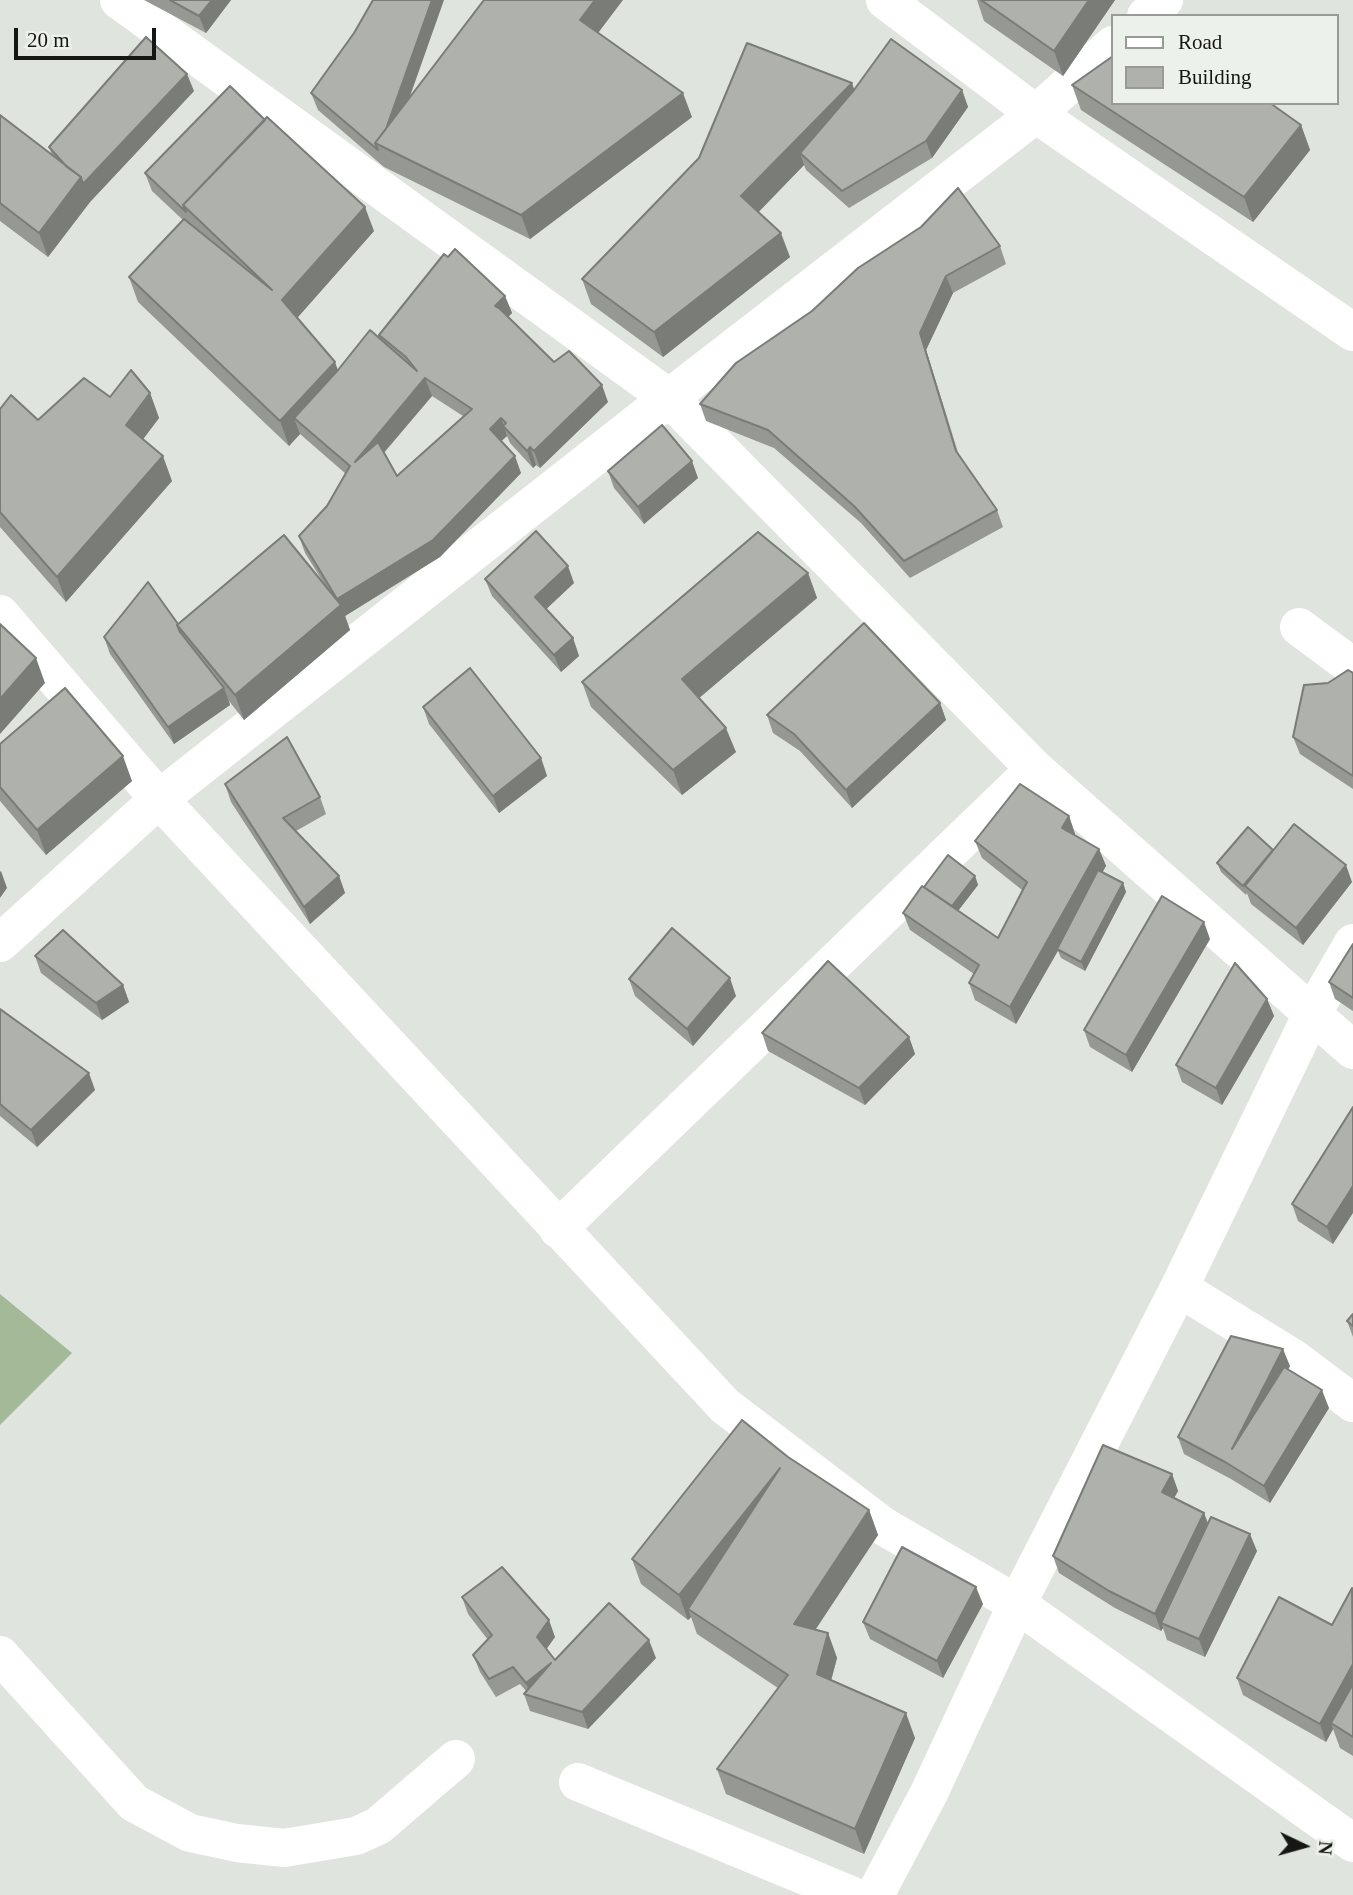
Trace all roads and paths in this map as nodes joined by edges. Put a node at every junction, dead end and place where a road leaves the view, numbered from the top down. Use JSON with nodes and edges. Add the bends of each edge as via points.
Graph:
{"nodes":[{"id":1,"x":119,"y":0,"type":"edge"},
{"id":2,"x":885,"y":0,"type":"edge"},
{"id":3,"x":1164,"y":0,"type":"edge"},
{"id":4,"x":1148,"y":14,"type":"edge"},
{"id":5,"x":1112,"y":47,"type":"edge"},
{"id":6,"x":1036,"y":114,"type":"junction"},
{"id":7,"x":1353,"y":332,"type":"edge"},
{"id":8,"x":668,"y":398,"type":"junction"},
{"id":9,"x":0,"y":614,"type":"edge"},
{"id":10,"x":1299,"y":628,"type":"dead end"},
{"id":11,"x":1353,"y":667,"type":"edge"},
{"id":12,"x":1035,"y":769,"type":"junction"},
{"id":13,"x":159,"y":799,"type":"junction"},
{"id":14,"x":0,"y":943,"type":"edge"},
{"id":15,"x":1353,"y":943,"type":"edge"},
{"id":16,"x":1312,"y":1014,"type":"junction"},
{"id":17,"x":1353,"y":1051,"type":"edge"},
{"id":18,"x":558,"y":1229,"type":"junction"},
{"id":19,"x":1179,"y":1289,"type":"junction"},
{"id":20,"x":1353,"y":1403,"type":"edge"},
{"id":21,"x":1017,"y":1604,"type":"junction"},
{"id":22,"x":0,"y":1655,"type":"edge"},
{"id":23,"x":456,"y":1759,"type":"dead end"},
{"id":24,"x":578,"y":1782,"type":"dead end"},
{"id":25,"x":1353,"y":1843,"type":"edge"},
{"id":26,"x":851,"y":1895,"type":"edge"},
{"id":27,"x":875,"y":1895,"type":"edge"}],
"edges":[{"from":1,"to":8,"type":"street"},
{"from":2,"to":6,"type":"street"},
{"from":3,"to":4,"type":"street"},
{"from":5,"to":6,"type":"street"},
{"from":6,"to":7,"type":"street"},
{"from":6,"to":8,"type":"street"},
{"from":8,"to":12,"type":"street"},
{"from":8,"to":13,"type":"street"},
{"from":9,"to":13,"type":"street"},
{"from":10,"to":11,"type":"street"},
{"from":12,"to":16,"type":"street"},
{"from":12,"to":18,"type":"street"},
{"from":13,"to":14,"type":"street"},
{"from":13,"to":18,"type":"street"},
{"from":15,"to":16,"type":"street"},
{"from":16,"to":17,"type":"street"},
{"from":16,"to":19,"type":"street"},
{"from":18,"to":21,"type":"street","via":[[725,1406],[883,1525]]},
{"from":19,"to":20,"type":"street","via":[[1293,1358]]},
{"from":19,"to":21,"type":"street"},
{"from":21,"to":25,"type":"street"},
{"from":21,"to":27,"type":"street","via":[[929,1793]]},
{"from":22,"to":23,"type":"street","via":[[134,1803],[190,1833],[284,1849],[356,1836],[378,1826]]},
{"from":24,"to":26,"type":"street"}]}
